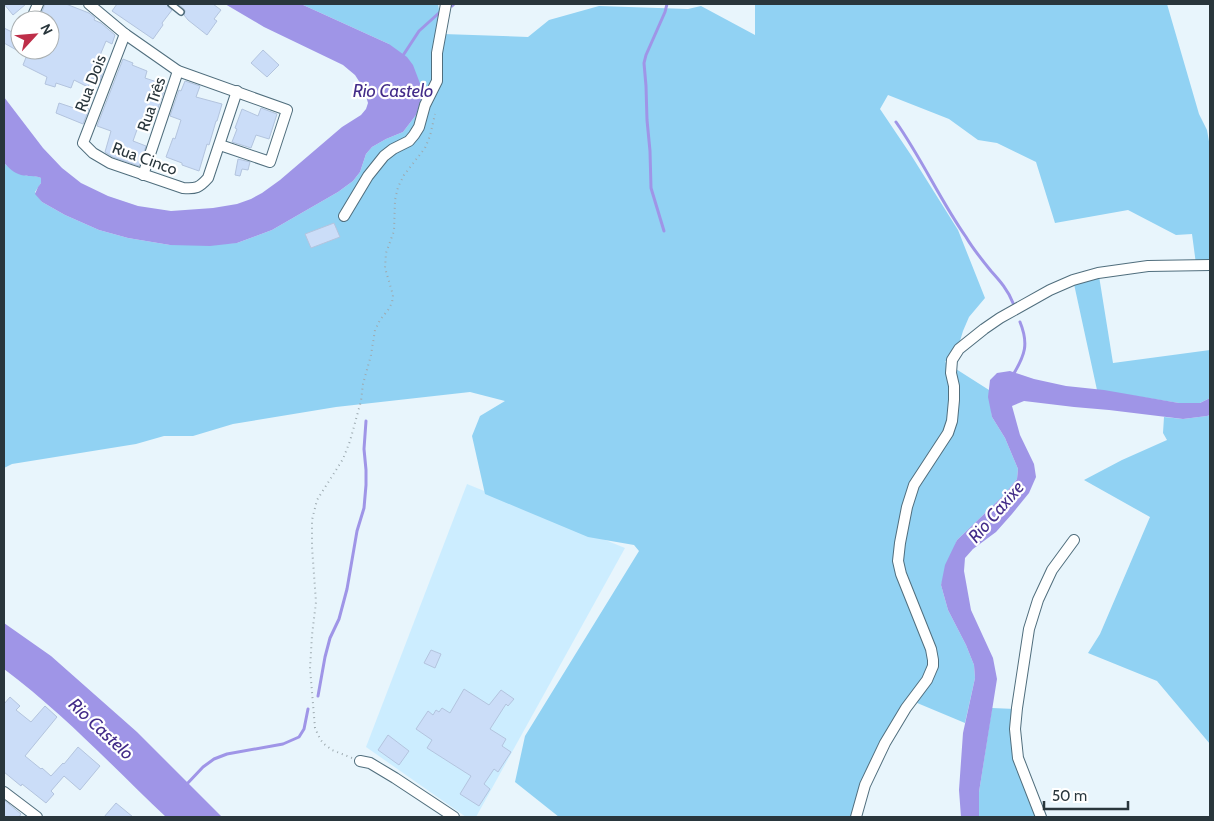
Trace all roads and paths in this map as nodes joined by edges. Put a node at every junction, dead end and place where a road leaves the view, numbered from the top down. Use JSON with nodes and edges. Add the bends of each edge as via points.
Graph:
{"nodes":[{"id":1,"x":89,"y":4,"type":"edge"},
{"id":2,"x":108,"y":4,"type":"edge"},
{"id":3,"x":170,"y":4,"type":"edge"},
{"id":4,"x":446,"y":4,"type":"edge"},
{"id":5,"x":182,"y":12,"type":"dead end"},
{"id":6,"x":100,"y":13,"type":"junction"},
{"id":7,"x":125,"y":34,"type":"junction"},
{"id":8,"x":178,"y":71,"type":"junction"},
{"id":9,"x":237,"y":91,"type":"junction"},
{"id":10,"x":436,"y":109,"type":"dead end"},
{"id":11,"x":83,"y":142,"type":"joint"},
{"id":12,"x":220,"y":145,"type":"junction"},
{"id":13,"x":143,"y":175,"type":"junction"},
{"id":14,"x":344,"y":216,"type":"dead end"},
{"id":15,"x":1210,"y":265,"type":"edge"},
{"id":16,"x":1074,"y":540,"type":"dead end"},
{"id":17,"x":360,"y":760,"type":"joint"},
{"id":18,"x":4,"y":792,"type":"edge"},
{"id":19,"x":37,"y":817,"type":"edge"},
{"id":20,"x":454,"y":817,"type":"edge"},
{"id":21,"x":856,"y":817,"type":"edge"},
{"id":22,"x":1041,"y":817,"type":"edge"}],
"edges":[{"from":1,"to":6,"type":"street"},
{"from":2,"to":6,"type":"street"},
{"from":3,"to":5,"type":"lane"},
{"from":4,"to":14,"type":"street","via":[[437,53],[437,82],[425,105],[419,127],[409,141],[384,156]]},
{"from":6,"to":7,"type":"street"},
{"from":7,"to":8,"type":"street"},
{"from":7,"to":11,"type":"street","name":"Rua Dois"},
{"from":8,"to":9,"type":"street"},
{"from":8,"to":13,"type":"street","name":"Rua Três"},
{"from":9,"to":12,"type":"street"},
{"from":9,"to":12,"type":"street","via":[[287,110],[270,162]]},
{"from":10,"to":17,"type":"path","via":[[425,148],[404,175],[395,200],[394,231],[386,253],[392,303],[375,330],[361,401],[343,459],[317,500],[312,520],[316,602],[310,668],[315,728],[320,739],[332,750]]},
{"from":11,"to":13,"type":"street","name":"Rua Cinco","via":[[92,153],[110,163]]},
{"from":12,"to":13,"type":"street","name":"Rua Cinco","via":[[202,186],[183,188]]},
{"from":15,"to":21,"type":"street","via":[[1148,266],[1073,280],[1000,318],[959,349],[952,360],[952,421],[948,434],[914,485],[898,561],[931,649],[933,666],[885,743],[865,785]]},
{"from":16,"to":22,"type":"street","via":[[1052,570],[1038,600],[1029,629],[1017,708],[1018,758]]},
{"from":17,"to":20,"type":"street","via":[[395,778]]},
{"from":18,"to":19,"type":"street"}]}
